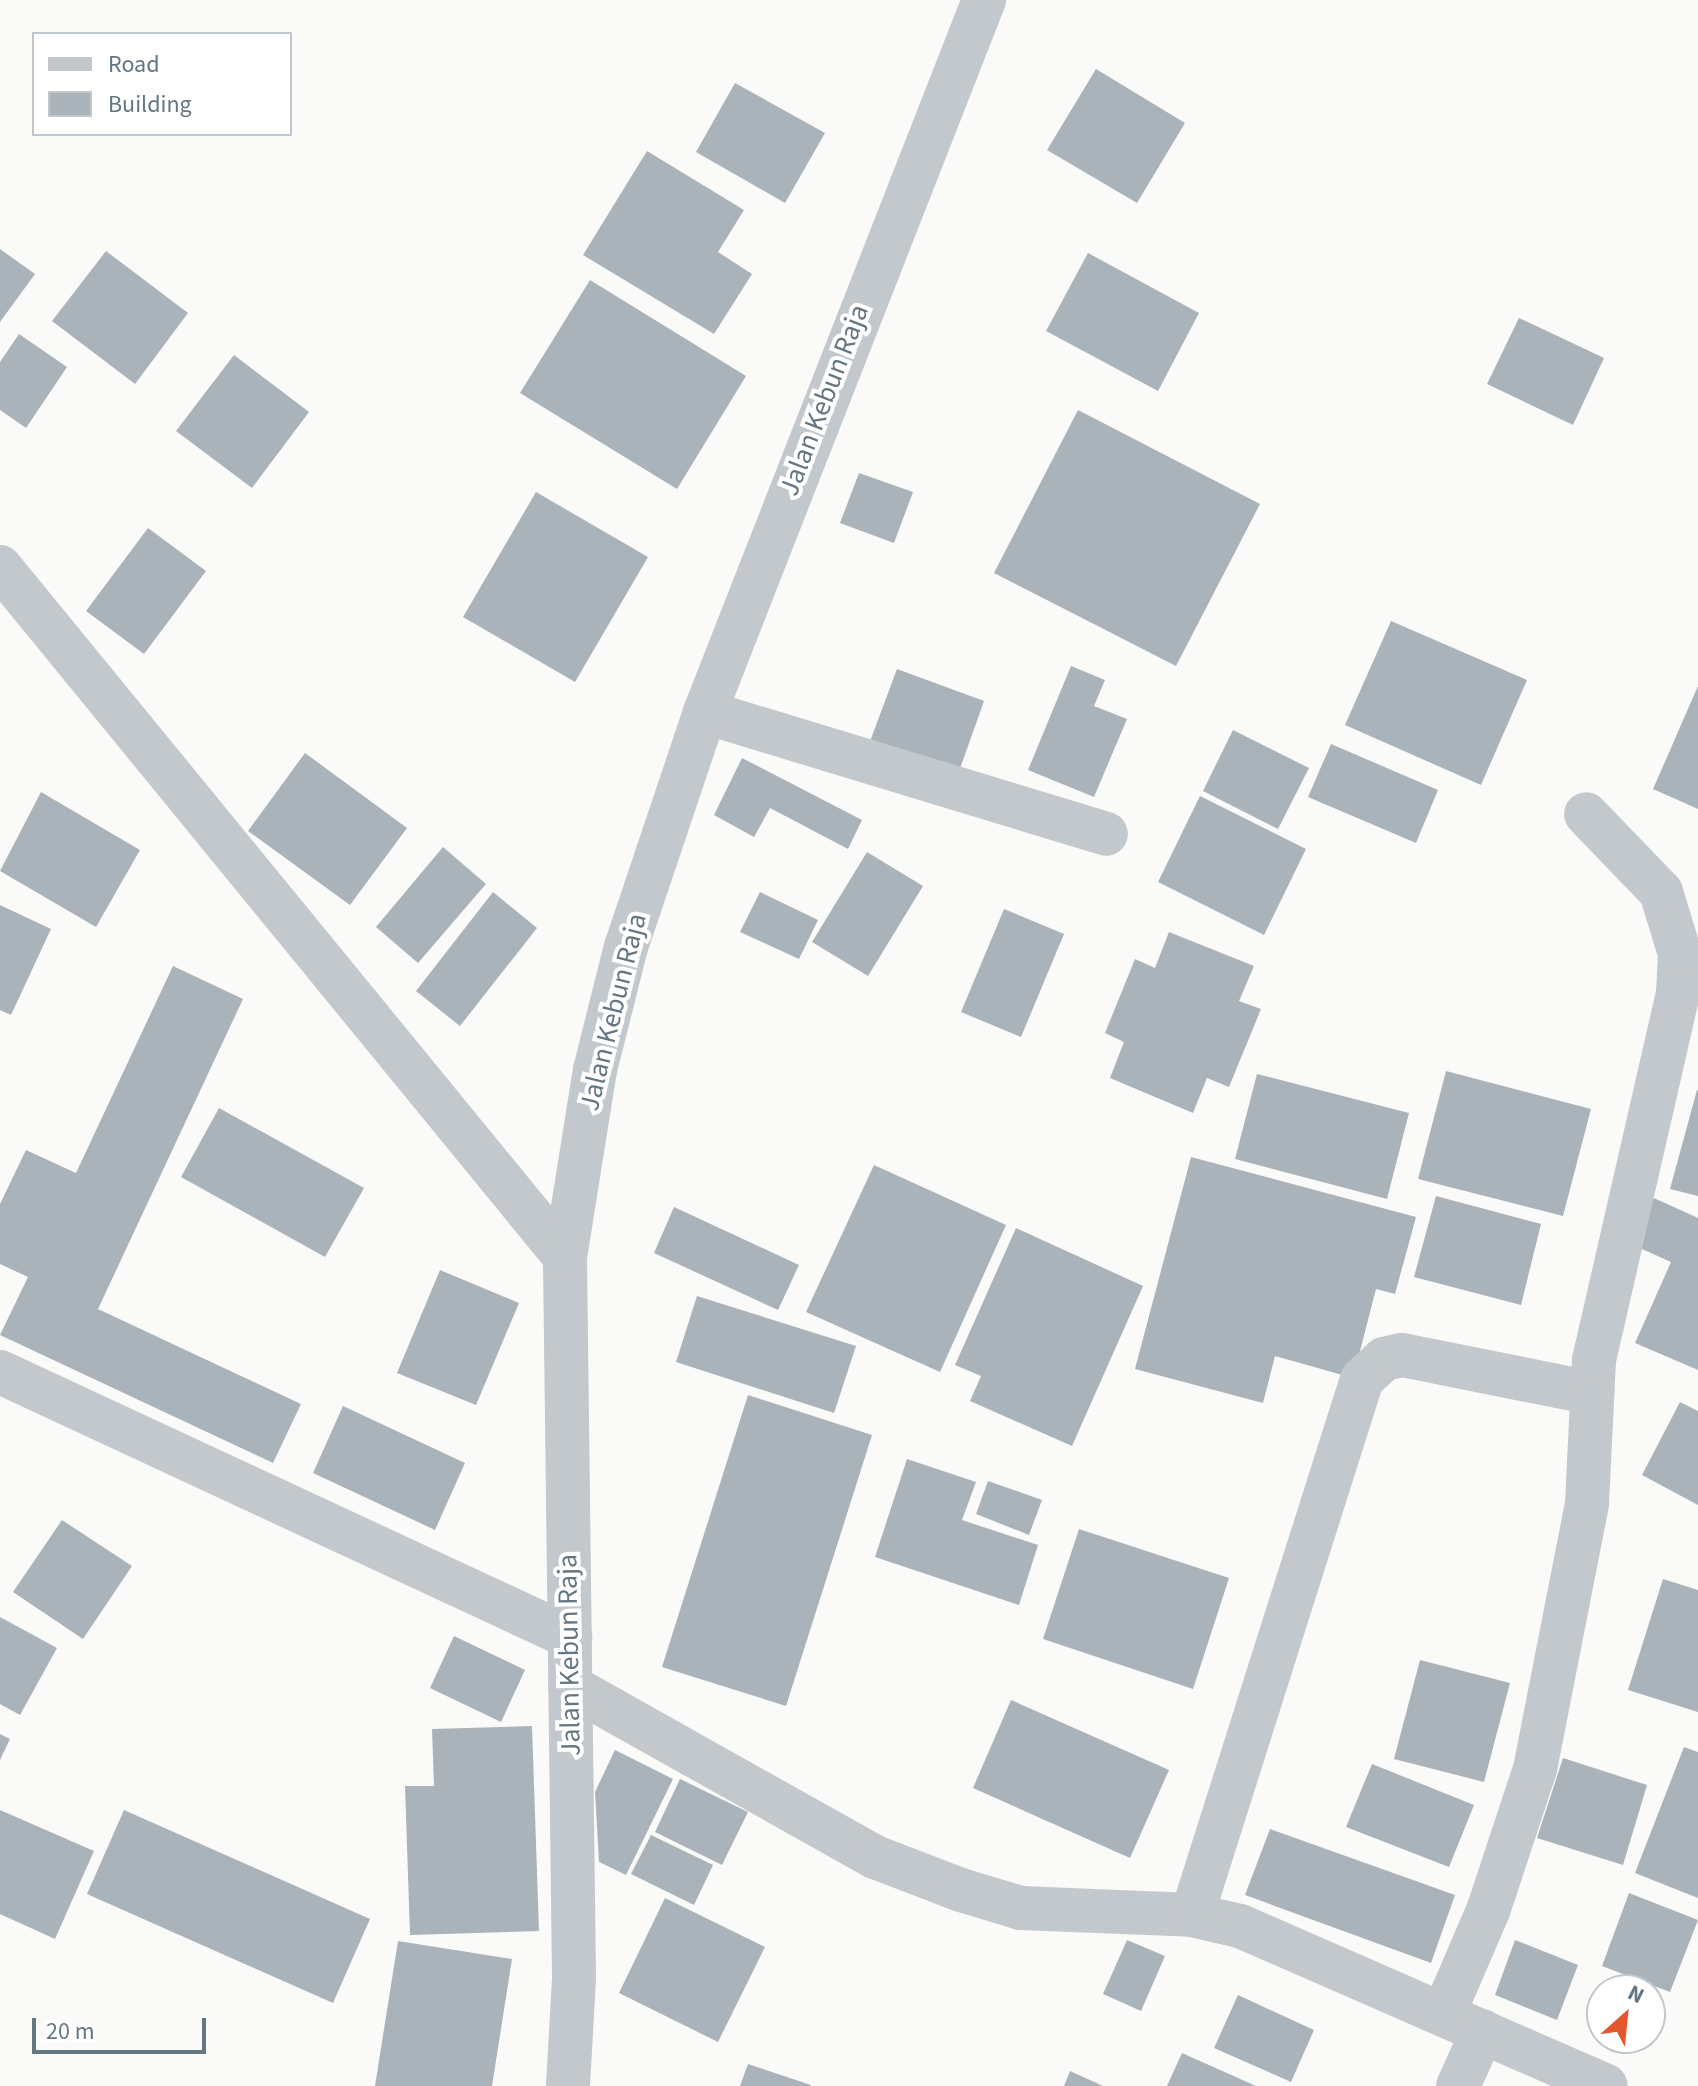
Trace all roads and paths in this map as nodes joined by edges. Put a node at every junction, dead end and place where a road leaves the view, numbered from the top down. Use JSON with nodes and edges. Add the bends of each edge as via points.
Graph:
{"nodes":[{"id":1,"x":984,"y":0,"type":"edge"},
{"id":2,"x":0,"y":567,"type":"edge"},
{"id":3,"x":705,"y":712,"type":"junction"},
{"id":4,"x":1586,"y":814,"type":"dead end"},
{"id":5,"x":1106,"y":834,"type":"dead end"},
{"id":6,"x":1688,"y":995,"type":"edge"},
{"id":7,"x":565,"y":1257,"type":"junction"},
{"id":8,"x":0,"y":1372,"type":"edge"},
{"id":9,"x":1592,"y":1393,"type":"junction"},
{"id":10,"x":570,"y":1637,"type":"junction"},
{"id":11,"x":570,"y":1686,"type":"junction"},
{"id":12,"x":1192,"y":1915,"type":"junction"},
{"id":13,"x":1444,"y":2013,"type":"junction"},
{"id":14,"x":1483,"y":2031,"type":"junction"},
{"id":15,"x":568,"y":2086,"type":"edge"},
{"id":16,"x":1458,"y":2086,"type":"edge"},
{"id":17,"x":1606,"y":2086,"type":"edge"}],
"edges":[{"from":1,"to":3,"type":"street","name":"Jalan Kebun Raja"},
{"from":2,"to":7,"type":"street"},
{"from":3,"to":5,"type":"street"},
{"from":3,"to":7,"type":"street","name":"Jalan Kebun Raja","via":[[618,978],[595,1070]]},
{"from":4,"to":6,"type":"street","via":[[1661,892]]},
{"from":6,"to":9,"type":"street"},
{"from":7,"to":10,"type":"street","name":"Jalan Kebun Raja"},
{"from":8,"to":10,"type":"street"},
{"from":9,"to":12,"type":"street","via":[[1402,1355],[1384,1359],[1362,1379]]},
{"from":9,"to":13,"type":"street","via":[[1587,1503],[1535,1769],[1488,1911]]},
{"from":10,"to":11,"type":"street","name":"Jalan Kebun Raja"},
{"from":11,"to":12,"type":"street","via":[[875,1857],[961,1890],[1021,1908],[1088,1916]]},
{"from":11,"to":15,"type":"street","name":"Jalan Kebun Raja"},
{"from":12,"to":13,"type":"street","via":[[1292,1946]]},
{"from":13,"to":14,"type":"street"},
{"from":14,"to":16,"type":"street"},
{"from":14,"to":17,"type":"street"}]}
